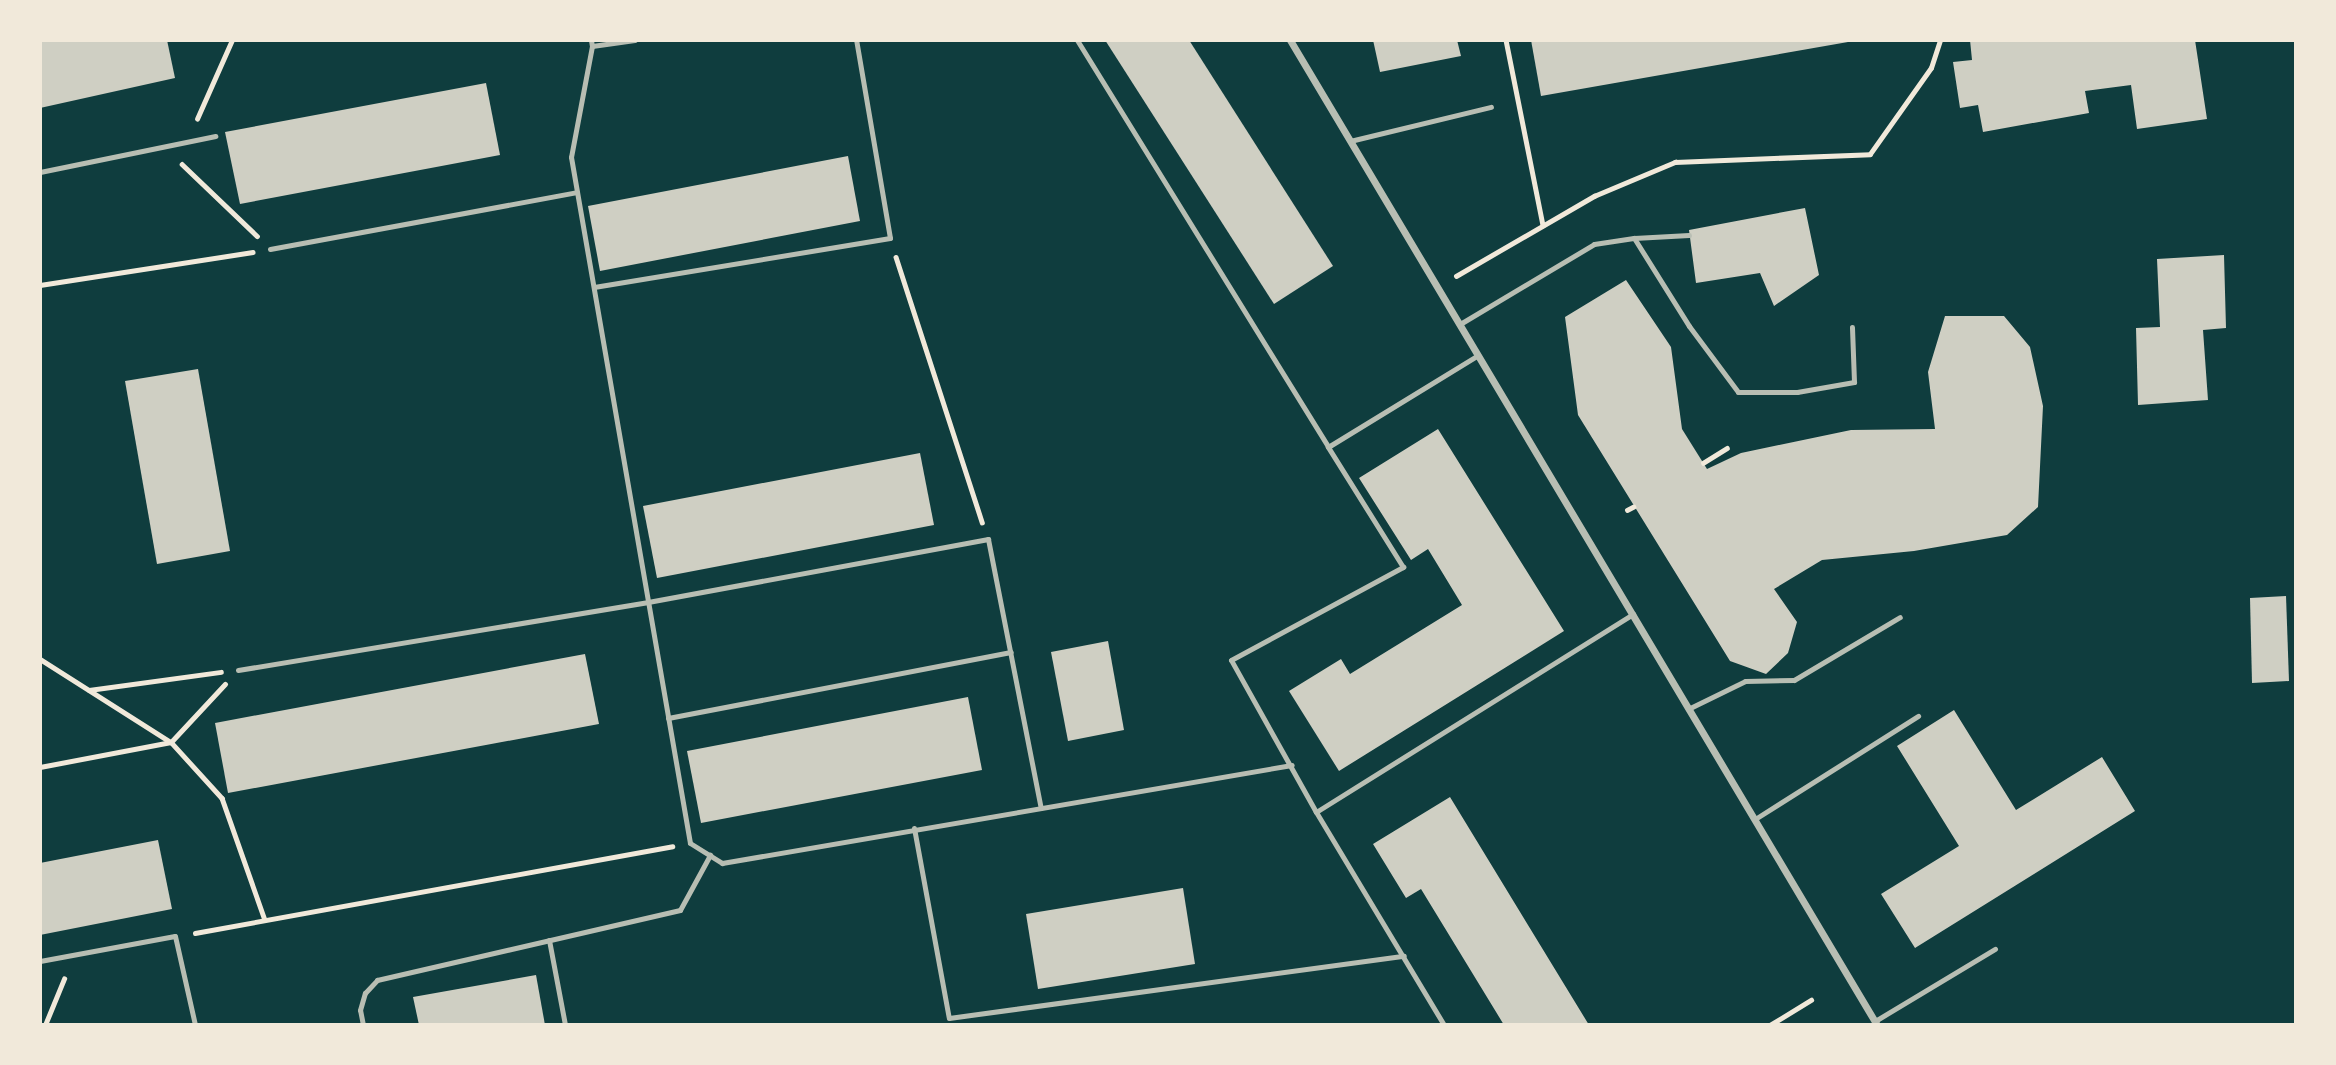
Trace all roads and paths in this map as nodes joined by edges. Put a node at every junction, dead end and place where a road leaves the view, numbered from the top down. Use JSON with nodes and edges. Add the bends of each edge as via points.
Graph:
{"nodes":[{"id":1,"x":232,"y":40,"type":"edge"},
{"id":2,"x":635,"y":40,"type":"edge"},
{"id":3,"x":856,"y":40,"type":"edge"},
{"id":4,"x":1077,"y":40,"type":"edge"},
{"id":5,"x":1290,"y":40,"type":"edge"},
{"id":6,"x":1506,"y":40,"type":"edge"},
{"id":7,"x":1940,"y":40,"type":"edge"},
{"id":8,"x":591,"y":43,"type":"edge"},
{"id":9,"x":1491,"y":107,"type":"dead end"},
{"id":10,"x":215,"y":136,"type":"dead end"},
{"id":11,"x":1350,"y":141,"type":"junction"},
{"id":12,"x":187,"y":142,"type":"junction"},
{"id":13,"x":164,"y":147,"type":"junction"},
{"id":14,"x":40,"y":172,"type":"edge"},
{"id":15,"x":577,"y":192,"type":"junction"},
{"id":16,"x":1544,"y":225,"type":"junction"},
{"id":17,"x":1689,"y":235,"type":"dead end"},
{"id":18,"x":890,"y":237,"type":"junction"},
{"id":19,"x":1634,"y":237,"type":"junction"},
{"id":20,"x":270,"y":249,"type":"junction"},
{"id":21,"x":40,"y":285,"type":"edge"},
{"id":22,"x":594,"y":287,"type":"junction"},
{"id":23,"x":1435,"y":288,"type":"junction"},
{"id":24,"x":1460,"y":324,"type":"junction"},
{"id":25,"x":1852,"y":327,"type":"dead end"},
{"id":26,"x":1478,"y":355,"type":"junction"},
{"id":27,"x":1328,"y":447,"type":"junction"},
{"id":28,"x":1727,"y":448,"type":"dead end"},
{"id":29,"x":1703,"y":463,"type":"dead end"},
{"id":30,"x":1633,"y":506,"type":"dead end"},
{"id":31,"x":1627,"y":510,"type":"dead end"},
{"id":32,"x":988,"y":539,"type":"junction"},
{"id":33,"x":648,"y":602,"type":"junction"},
{"id":34,"x":1633,"y":614,"type":"junction"},
{"id":35,"x":1900,"y":617,"type":"dead end"},
{"id":36,"x":1011,"y":652,"type":"junction"},
{"id":37,"x":40,"y":659,"type":"edge"},
{"id":38,"x":238,"y":670,"type":"junction"},
{"id":39,"x":89,"y":690,"type":"junction"},
{"id":40,"x":1690,"y":708,"type":"junction"},
{"id":41,"x":1918,"y":716,"type":"dead end"},
{"id":42,"x":668,"y":718,"type":"junction"},
{"id":43,"x":171,"y":742,"type":"junction"},
{"id":44,"x":1292,"y":765,"type":"junction"},
{"id":45,"x":40,"y":766,"type":"edge"},
{"id":46,"x":1041,"y":808,"type":"junction"},
{"id":47,"x":1316,"y":813,"type":"junction"},
{"id":48,"x":1755,"y":819,"type":"junction"},
{"id":49,"x":914,"y":828,"type":"junction"},
{"id":50,"x":690,"y":842,"type":"junction"},
{"id":51,"x":710,"y":855,"type":"junction"},
{"id":52,"x":265,"y":920,"type":"junction"},
{"id":53,"x":175,"y":936,"type":"junction"},
{"id":54,"x":549,"y":940,"type":"junction"},
{"id":55,"x":1995,"y":949,"type":"dead end"},
{"id":56,"x":73,"y":955,"type":"junction"},
{"id":57,"x":1404,"y":956,"type":"junction"},
{"id":58,"x":40,"y":961,"type":"edge"},
{"id":59,"x":1811,"y":1000,"type":"dead end"},
{"id":60,"x":950,"y":1022,"type":"edge"},
{"id":61,"x":1876,"y":1023,"type":"edge"},
{"id":62,"x":45,"y":1025,"type":"edge"},
{"id":63,"x":195,"y":1025,"type":"edge"},
{"id":64,"x":363,"y":1025,"type":"edge"},
{"id":65,"x":565,"y":1025,"type":"edge"},
{"id":66,"x":1444,"y":1025,"type":"edge"},
{"id":67,"x":1769,"y":1025,"type":"edge"}],
"edges":[{"from":1,"to":12,"type":"path"},
{"from":2,"to":8,"type":"lane"},
{"from":3,"to":18,"type":"lane"},
{"from":4,"to":27,"type":"lane"},
{"from":5,"to":11,"type":"street"},
{"from":6,"to":16,"type":"path"},
{"from":7,"to":16,"type":"path","via":[[1931,68],[1870,154],[1675,162],[1594,196]]},
{"from":8,"to":15,"type":"lane","via":[[571,157]]},
{"from":9,"to":11,"type":"lane"},
{"from":10,"to":12,"type":"lane"},
{"from":11,"to":23,"type":"street"},
{"from":12,"to":13,"type":"lane"},
{"from":13,"to":14,"type":"lane"},
{"from":13,"to":20,"type":"path"},
{"from":15,"to":20,"type":"lane"},
{"from":15,"to":22,"type":"lane"},
{"from":16,"to":23,"type":"path"},
{"from":17,"to":19,"type":"lane"},
{"from":18,"to":22,"type":"lane"},
{"from":18,"to":32,"type":"path","via":[[943,412]]},
{"from":19,"to":24,"type":"lane","via":[[1594,244]]},
{"from":19,"to":25,"type":"lane","via":[[1689,326],[1738,392],[1797,392],[1854,382]]},
{"from":20,"to":21,"type":"path"},
{"from":22,"to":33,"type":"lane"},
{"from":23,"to":24,"type":"street"},
{"from":24,"to":26,"type":"street"},
{"from":26,"to":27,"type":"lane"},
{"from":26,"to":34,"type":"street"},
{"from":27,"to":44,"type":"lane","via":[[1403,566],[1231,660]]},
{"from":28,"to":29,"type":"path"},
{"from":30,"to":31,"type":"path"},
{"from":32,"to":33,"type":"lane"},
{"from":32,"to":36,"type":"lane"},
{"from":33,"to":38,"type":"lane"},
{"from":33,"to":42,"type":"lane"},
{"from":34,"to":40,"type":"street"},
{"from":34,"to":47,"type":"lane"},
{"from":35,"to":40,"type":"lane","via":[[1794,680],[1745,681]]},
{"from":36,"to":42,"type":"lane"},
{"from":36,"to":46,"type":"lane"},
{"from":37,"to":39,"type":"path"},
{"from":38,"to":39,"type":"path"},
{"from":38,"to":43,"type":"path"},
{"from":39,"to":43,"type":"path"},
{"from":40,"to":48,"type":"street"},
{"from":41,"to":48,"type":"lane"},
{"from":42,"to":50,"type":"lane"},
{"from":43,"to":45,"type":"path"},
{"from":43,"to":52,"type":"path","via":[[222,798]]},
{"from":44,"to":46,"type":"lane"},
{"from":44,"to":47,"type":"lane"},
{"from":46,"to":49,"type":"lane"},
{"from":47,"to":57,"type":"lane"},
{"from":48,"to":61,"type":"street"},
{"from":49,"to":51,"type":"lane","via":[[722,863]]},
{"from":49,"to":60,"type":"lane"},
{"from":50,"to":51,"type":"lane"},
{"from":50,"to":52,"type":"path"},
{"from":51,"to":54,"type":"lane","via":[[680,910]]},
{"from":52,"to":53,"type":"path"},
{"from":53,"to":56,"type":"lane"},
{"from":53,"to":63,"type":"lane"},
{"from":54,"to":64,"type":"lane","via":[[377,980],[365,993],[360,1010]]},
{"from":54,"to":65,"type":"lane"},
{"from":55,"to":61,"type":"lane"},
{"from":56,"to":58,"type":"lane"},
{"from":56,"to":62,"type":"path"},
{"from":57,"to":60,"type":"lane"},
{"from":57,"to":66,"type":"lane"},
{"from":59,"to":67,"type":"path"}]}
